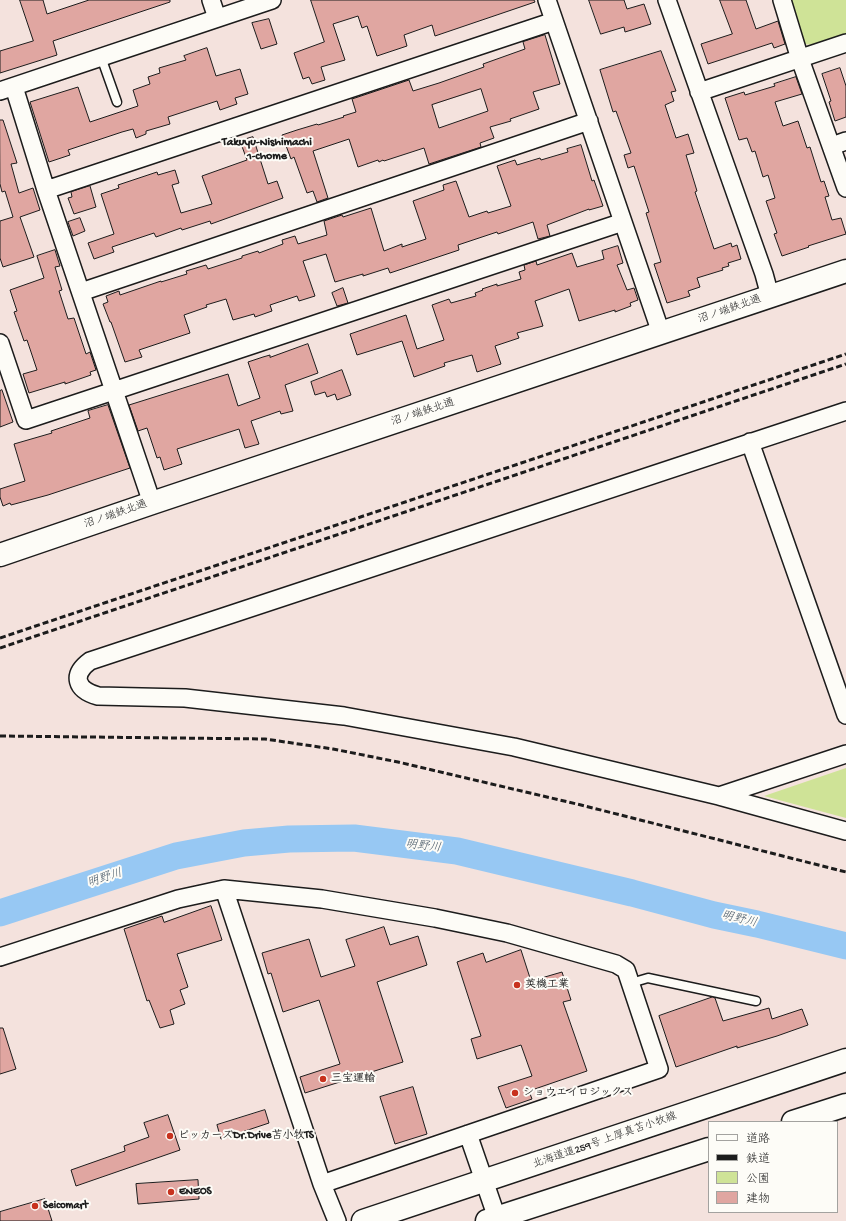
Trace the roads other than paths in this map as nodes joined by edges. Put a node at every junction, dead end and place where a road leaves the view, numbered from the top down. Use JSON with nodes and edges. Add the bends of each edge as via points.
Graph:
{"nodes":[{"id":1,"x":211,"y":0,"type":"edge"},
{"id":2,"x":272,"y":0,"type":"edge"},
{"id":3,"x":547,"y":0,"type":"edge"},
{"id":4,"x":667,"y":0,"type":"edge"},
{"id":5,"x":782,"y":0,"type":"edge"},
{"id":6,"x":217,"y":18,"type":"junction"},
{"id":7,"x":554,"y":20,"type":"junction"},
{"id":8,"x":846,"y":43,"type":"edge"},
{"id":9,"x":101,"y":57,"type":"junction"},
{"id":10,"x":800,"y":59,"type":"junction"},
{"id":11,"x":7,"y":89,"type":"edge"},
{"id":12,"x":699,"y":92,"type":"junction"},
{"id":13,"x":117,"y":102,"type":"dead end"},
{"id":14,"x":589,"y":121,"type":"junction"},
{"id":15,"x":839,"y":144,"type":"edge"},
{"id":16,"x":846,"y":188,"type":"edge"},
{"id":17,"x":46,"y":190,"type":"junction"},
{"id":18,"x":623,"y":222,"type":"junction"},
{"id":19,"x":846,"y":271,"type":"edge"},
{"id":20,"x":81,"y":292,"type":"junction"},
{"id":21,"x":770,"y":296,"type":"junction"},
{"id":22,"x":661,"y":333,"type":"junction"},
{"id":23,"x":0,"y":343,"type":"edge"},
{"id":24,"x":114,"y":391,"type":"junction"},
{"id":25,"x":846,"y":411,"type":"edge"},
{"id":26,"x":750,"y":442,"type":"junction"},
{"id":27,"x":152,"y":503,"type":"junction"},
{"id":28,"x":0,"y":555,"type":"edge"},
{"id":29,"x":846,"y":715,"type":"edge"},
{"id":30,"x":846,"y":754,"type":"edge"},
{"id":31,"x":719,"y":796,"type":"junction"},
{"id":32,"x":846,"y":831,"type":"edge"},
{"id":33,"x":224,"y":889,"type":"junction"},
{"id":34,"x":0,"y":957,"type":"edge"},
{"id":35,"x":631,"y":983,"type":"junction"},
{"id":36,"x":756,"y":1001,"type":"dead end"},
{"id":37,"x":846,"y":1060,"type":"edge"},
{"id":38,"x":846,"y":1105,"type":"edge"},
{"id":39,"x":797,"y":1121,"type":"edge"},
{"id":40,"x":468,"y":1134,"type":"junction"},
{"id":41,"x":708,"y":1149,"type":"edge"},
{"id":42,"x":484,"y":1182,"type":"junction"},
{"id":43,"x":322,"y":1184,"type":"junction"},
{"id":44,"x":492,"y":1219,"type":"edge"},
{"id":45,"x":337,"y":1221,"type":"edge"},
{"id":46,"x":363,"y":1221,"type":"edge"}],
"edges":[{"from":1,"to":6,"type":"street"},
{"from":2,"to":6,"type":"street"},
{"from":3,"to":7,"type":"street"},
{"from":4,"to":12,"type":"street"},
{"from":5,"to":10,"type":"street"},
{"from":6,"to":9,"type":"street"},
{"from":7,"to":14,"type":"street"},
{"from":7,"to":17,"type":"street"},
{"from":8,"to":10,"type":"street"},
{"from":9,"to":11,"type":"street"},
{"from":9,"to":13,"type":"lane"},
{"from":10,"to":12,"type":"street"},
{"from":10,"to":15,"type":"street"},
{"from":11,"to":17,"type":"street"},
{"from":12,"to":21,"type":"street"},
{"from":14,"to":18,"type":"street"},
{"from":14,"to":20,"type":"street"},
{"from":15,"to":16,"type":"street"},
{"from":17,"to":20,"type":"street"},
{"from":18,"to":22,"type":"street"},
{"from":18,"to":24,"type":"street"},
{"from":19,"to":21,"type":"street","name":"沼ノ端鉄北通"},
{"from":20,"to":24,"type":"street"},
{"from":21,"to":22,"type":"street","name":"沼ノ端鉄北通"},
{"from":22,"to":27,"type":"street","name":"沼ノ端鉄北通"},
{"from":23,"to":24,"type":"street","via":[[26,420]]},
{"from":24,"to":27,"type":"street"},
{"from":25,"to":26,"type":"street"},
{"from":26,"to":29,"type":"street"},
{"from":26,"to":31,"type":"street","via":[[90,661],[82,667],[78,682],[89,694],[98,696],[185,698],[344,716],[514,747]]},
{"from":27,"to":28,"type":"street","name":"沼ノ端鉄北通"},
{"from":30,"to":31,"type":"street"},
{"from":31,"to":32,"type":"street"},
{"from":33,"to":34,"type":"street","via":[[178,899]]},
{"from":33,"to":35,"type":"street","via":[[322,899],[507,933],[616,964],[626,970]]},
{"from":33,"to":43,"type":"street"},
{"from":35,"to":36,"type":"lane","via":[[648,978]]},
{"from":35,"to":40,"type":"street","via":[[659,1069]]},
{"from":37,"to":42,"type":"street","name":"北海道道259号 上厚真苫小牧線"},
{"from":38,"to":39,"type":"street"},
{"from":40,"to":42,"type":"street"},
{"from":40,"to":43,"type":"street"},
{"from":41,"to":44,"type":"street"},
{"from":42,"to":44,"type":"street"},
{"from":42,"to":46,"type":"street","name":"北海道道259号 上厚真苫小牧線"},
{"from":43,"to":45,"type":"street"}]}
